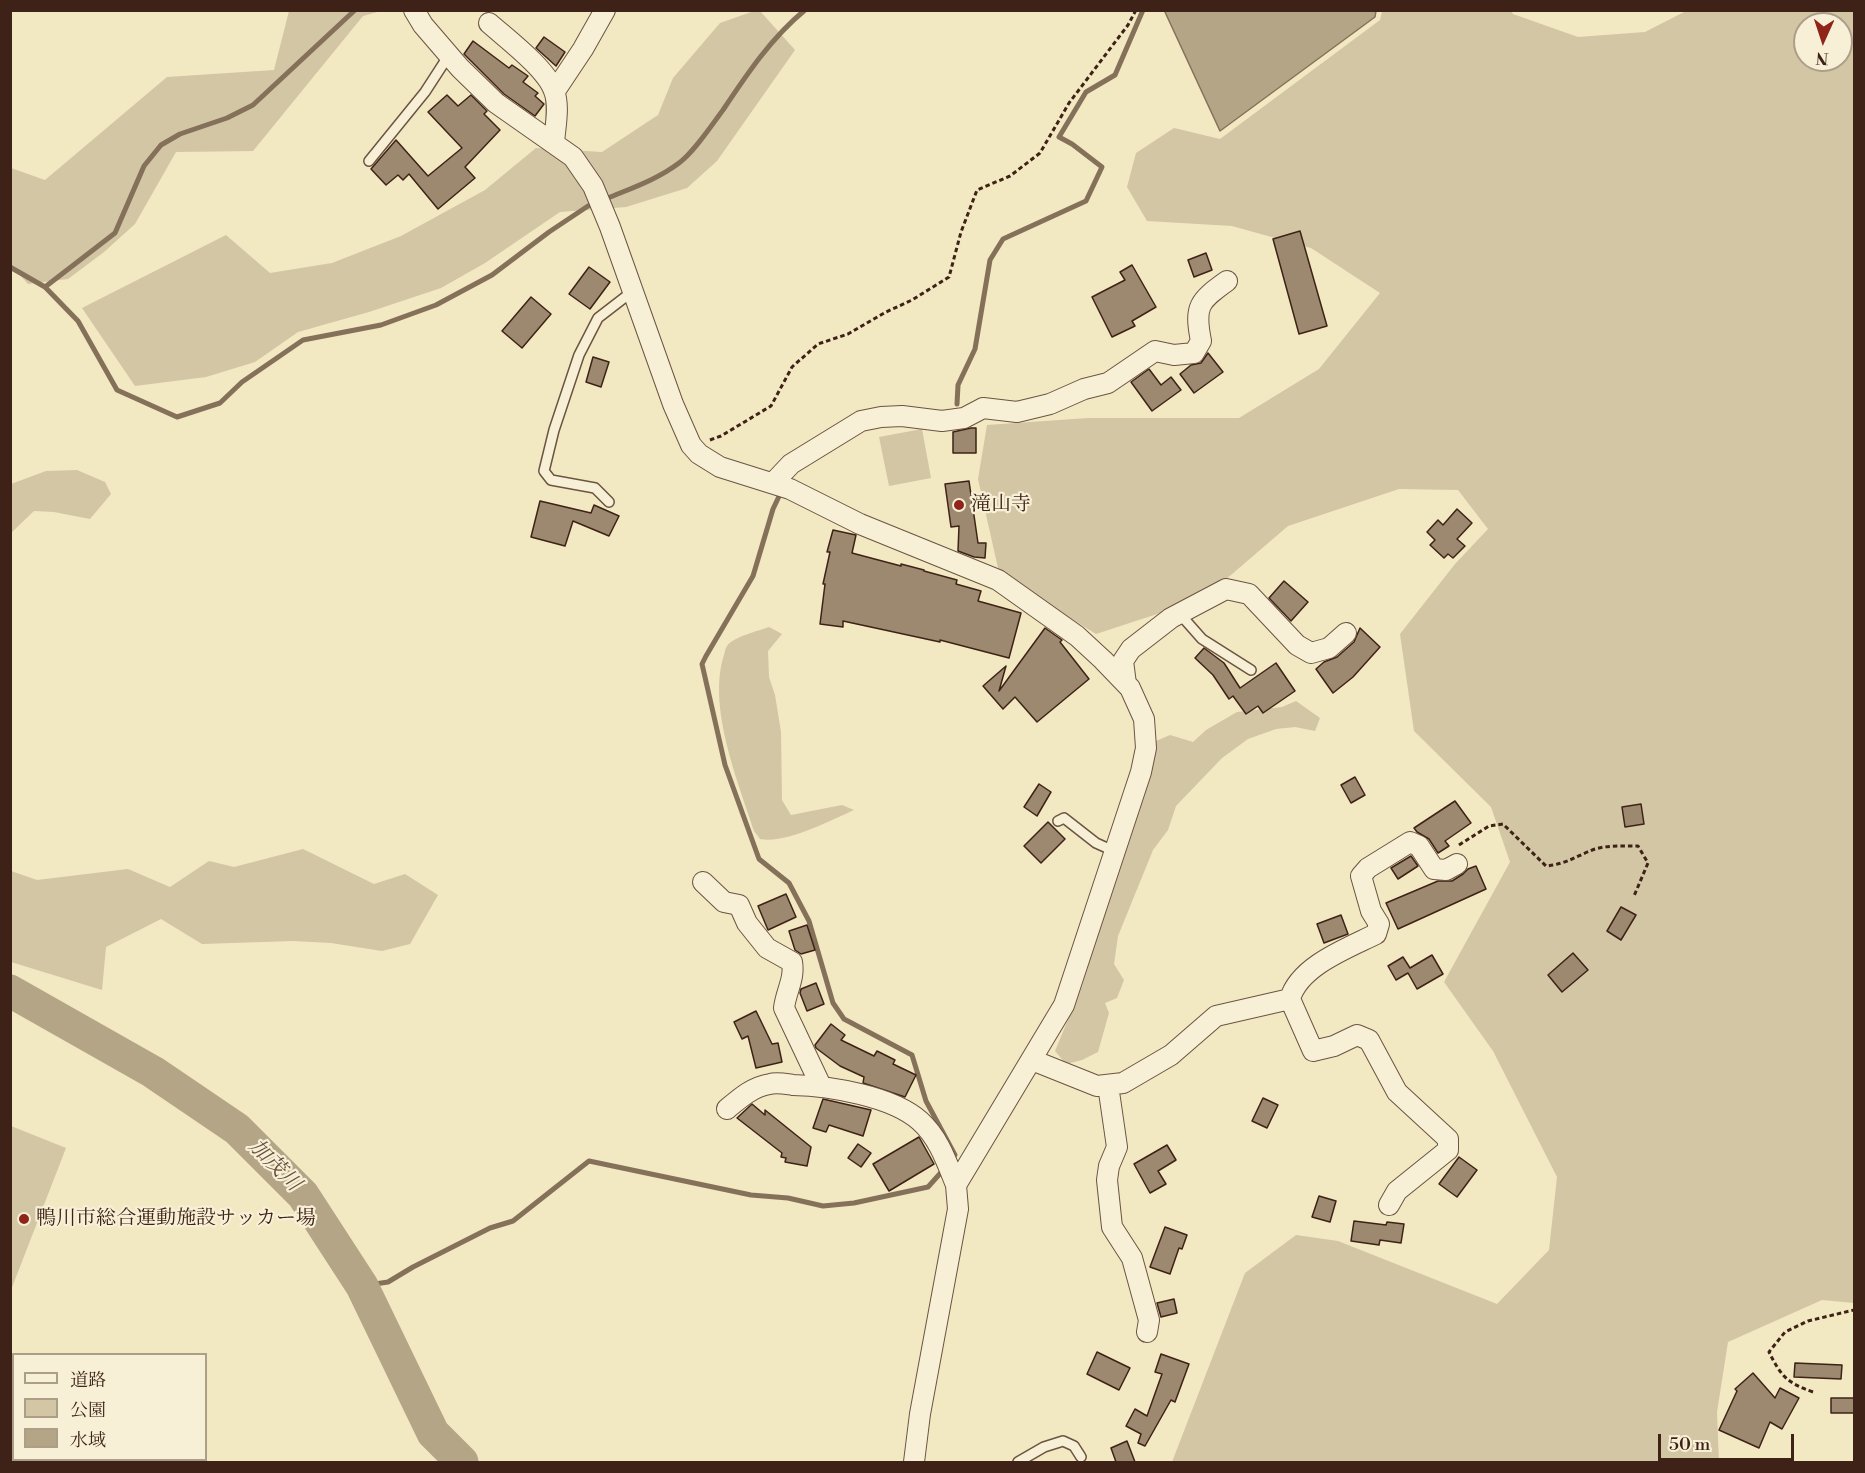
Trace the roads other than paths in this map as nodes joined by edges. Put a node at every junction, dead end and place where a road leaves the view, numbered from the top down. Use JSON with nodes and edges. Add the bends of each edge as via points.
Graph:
{"nodes":[{"id":1,"x":414,"y":10,"type":"edge"},
{"id":2,"x":605,"y":10,"type":"edge"},
{"id":3,"x":489,"y":23,"type":"dead end"},
{"id":4,"x":449,"y":55,"type":"junction"},
{"id":5,"x":555,"y":91,"type":"junction"},
{"id":6,"x":554,"y":143,"type":"junction"},
{"id":7,"x":369,"y":161,"type":"dead end"},
{"id":8,"x":1227,"y":281,"type":"dead end"},
{"id":9,"x":633,"y":291,"type":"junction"},
{"id":10,"x":780,"y":486,"type":"junction"},
{"id":11,"x":609,"y":502,"type":"dead end"},
{"id":12,"x":1179,"y":613,"type":"junction"},
{"id":13,"x":1346,"y":633,"type":"dead end"},
{"id":14,"x":1251,"y":670,"type":"dead end"},
{"id":15,"x":1126,"y":684,"type":"junction"},
{"id":16,"x":1058,"y":821,"type":"dead end"},
{"id":17,"x":1116,"y":852,"type":"junction"},
{"id":18,"x":1457,"y":864,"type":"dead end"},
{"id":19,"x":703,"y":882,"type":"dead end"},
{"id":20,"x":1290,"y":999,"type":"junction"},
{"id":21,"x":1032,"y":1060,"type":"junction"},
{"id":22,"x":1108,"y":1085,"type":"junction"},
{"id":23,"x":821,"y":1086,"type":"junction"},
{"id":24,"x":727,"y":1109,"type":"dead end"},
{"id":25,"x":956,"y":1185,"type":"junction"},
{"id":26,"x":1389,"y":1205,"type":"dead end"},
{"id":27,"x":1147,"y":1332,"type":"dead end"},
{"id":28,"x":1081,"y":1457,"type":"dead end"},
{"id":29,"x":914,"y":1462,"type":"edge"},
{"id":30,"x":1018,"y":1462,"type":"edge"}],
"edges":[{"from":1,"to":4,"type":"street"},
{"from":2,"to":5,"type":"street"},
{"from":3,"to":5,"type":"street","via":[[537,66]]},
{"from":4,"to":6,"type":"street","via":[[496,103]]},
{"from":4,"to":7,"type":"lane","via":[[425,92]]},
{"from":5,"to":6,"type":"street"},
{"from":6,"to":9,"type":"street","via":[[573,157],[593,186]]},
{"from":8,"to":10,"type":"street","via":[[1204,297],[1197,319],[1202,341],[1194,353],[1174,355],[1155,351],[1108,383],[1017,412],[983,408],[964,418],[942,421],[902,416],[861,421],[791,464]]},
{"from":9,"to":10,"type":"street","via":[[691,445],[720,467]]},
{"from":9,"to":11,"type":"lane","via":[[598,318],[579,355],[544,471],[551,480],[595,488]]},
{"from":10,"to":15,"type":"street","via":[[860,524],[998,580],[1077,636]]},
{"from":12,"to":13,"type":"street","via":[[1226,589],[1250,594],[1297,645],[1311,653],[1329,648]]},
{"from":12,"to":14,"type":"lane","via":[[1202,639]]},
{"from":12,"to":15,"type":"street","via":[[1131,650],[1123,662]]},
{"from":15,"to":17,"type":"street","via":[[1144,719],[1146,748]]},
{"from":16,"to":17,"type":"lane","via":[[1064,818],[1096,843]]},
{"from":17,"to":21,"type":"street","via":[[1064,1005]]},
{"from":18,"to":20,"type":"street","via":[[1446,870],[1434,869],[1419,846],[1410,842],[1368,868],[1361,876],[1379,924],[1376,934],[1313,967],[1292,990]]},
{"from":19,"to":23,"type":"street","via":[[724,902],[739,905],[766,948],[792,962],[794,972],[784,1008]]},
{"from":20,"to":22,"type":"street","via":[[1216,1016],[1171,1055],[1123,1083]]},
{"from":20,"to":26,"type":"street","via":[[1313,1051],[1357,1035],[1369,1040],[1397,1092],[1448,1139],[1448,1150],[1397,1191]]},
{"from":21,"to":22,"type":"street","via":[[1097,1086]]},
{"from":21,"to":25,"type":"street"},
{"from":22,"to":27,"type":"street","via":[[1117,1148],[1107,1180],[1112,1227],[1132,1258],[1149,1320]]},
{"from":23,"to":24,"type":"street","via":[[770,1084],[744,1093]]},
{"from":23,"to":25,"type":"street","via":[[866,1095],[910,1113],[939,1144]]},
{"from":25,"to":29,"type":"street","via":[[958,1209]]},
{"from":28,"to":30,"type":"lane","via":[[1074,1446],[1063,1441]]}]}
